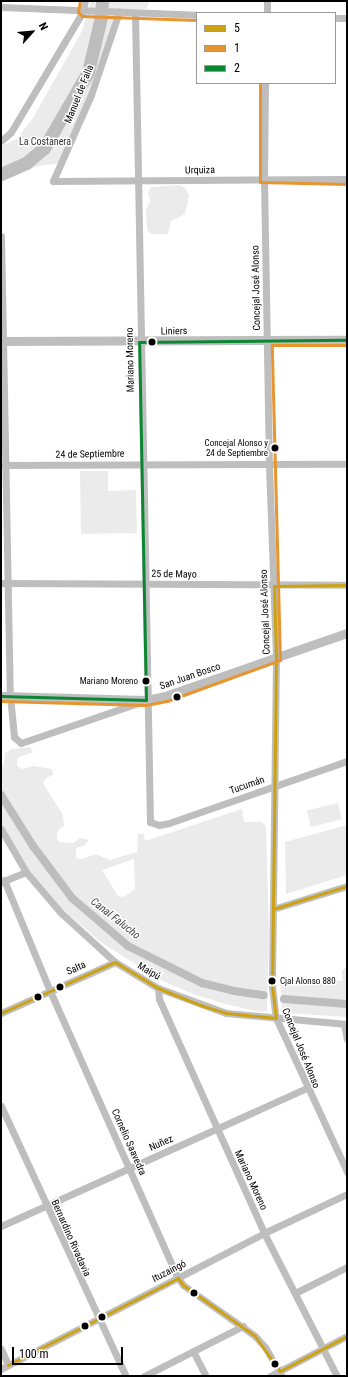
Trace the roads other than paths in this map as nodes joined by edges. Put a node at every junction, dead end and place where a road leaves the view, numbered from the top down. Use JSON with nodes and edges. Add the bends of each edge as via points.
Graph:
{"nodes":[{"id":1,"x":85,"y":1,"type":"edge"},
{"id":2,"x":267,"y":1,"type":"edge"},
{"id":3,"x":1,"y":7,"type":"edge"},
{"id":4,"x":85,"y":11,"type":"junction"},
{"id":5,"x":117,"y":12,"type":"junction"},
{"id":6,"x":267,"y":12,"type":"edge"},
{"id":7,"x":135,"y":13,"type":"junction"},
{"id":8,"x":196,"y":15,"type":"edge"},
{"id":9,"x":336,"y":18,"type":"edge"},
{"id":10,"x":347,"y":18,"type":"edge"},
{"id":11,"x":266,"y":84,"type":"edge"},
{"id":12,"x":1,"y":140,"type":"edge"},
{"id":13,"x":264,"y":179,"type":"junction"},
{"id":14,"x":347,"y":179,"type":"edge"},
{"id":15,"x":53,"y":181,"type":"joint"},
{"id":16,"x":137,"y":182,"type":"junction"},
{"id":17,"x":1,"y":236,"type":"edge"},
{"id":18,"x":1,"y":273,"type":"edge"},
{"id":19,"x":267,"y":340,"type":"junction"},
{"id":20,"x":347,"y":340,"type":"edge"},
{"id":21,"x":2,"y":341,"type":"edge"},
{"id":22,"x":139,"y":342,"type":"junction"},
{"id":23,"x":142,"y":464,"type":"junction"},
{"id":24,"x":347,"y":464,"type":"edge"},
{"id":25,"x":3,"y":465,"type":"edge"},
{"id":26,"x":269,"y":465,"type":"junction"},
{"id":27,"x":4,"y":583,"type":"edge"},
{"id":28,"x":145,"y":583,"type":"junction"},
{"id":29,"x":347,"y":585,"type":"edge"},
{"id":30,"x":274,"y":586,"type":"junction"},
{"id":31,"x":347,"y":633,"type":"edge"},
{"id":32,"x":276,"y":658,"type":"junction"},
{"id":33,"x":5,"y":696,"type":"edge"},
{"id":34,"x":146,"y":700,"type":"junction"},
{"id":35,"x":347,"y":761,"type":"edge"},
{"id":36,"x":276,"y":786,"type":"junction"},
{"id":37,"x":153,"y":824,"type":"joint"},
{"id":38,"x":1,"y":829,"type":"edge"},
{"id":39,"x":26,"y":872,"type":"junction"},
{"id":40,"x":2,"y":881,"type":"edge"},
{"id":41,"x":347,"y":886,"type":"edge"},
{"id":42,"x":273,"y":909,"type":"junction"},
{"id":43,"x":115,"y":962,"type":"junction"},
{"id":44,"x":158,"y":988,"type":"junction"},
{"id":45,"x":50,"y":991,"type":"junction"},
{"id":46,"x":1,"y":1013,"type":"edge"},
{"id":47,"x":276,"y":1018,"type":"junction"},
{"id":48,"x":345,"y":1024,"type":"edge"},
{"id":49,"x":347,"y":1039,"type":"edge"},
{"id":50,"x":306,"y":1088,"type":"junction"},
{"id":51,"x":1,"y":1106,"type":"edge"},
{"id":52,"x":216,"y":1129,"type":"junction"},
{"id":53,"x":130,"y":1168,"type":"junction"},
{"id":54,"x":347,"y":1172,"type":"edge"},
{"id":55,"x":347,"y":1194,"type":"edge"},
{"id":56,"x":46,"y":1204,"type":"junction"},
{"id":57,"x":1,"y":1226,"type":"edge"},
{"id":58,"x":264,"y":1233,"type":"junction"},
{"id":59,"x":347,"y":1267,"type":"edge"},
{"id":60,"x":178,"y":1278,"type":"junction"},
{"id":61,"x":295,"y":1293,"type":"junction"},
{"id":62,"x":97,"y":1318,"type":"junction"},
{"id":63,"x":243,"y":1326,"type":"junction"},
{"id":64,"x":347,"y":1336,"type":"edge"},
{"id":65,"x":323,"y":1348,"type":"junction"},
{"id":66,"x":1,"y":1349,"type":"edge"},
{"id":67,"x":193,"y":1351,"type":"junction"},
{"id":68,"x":8,"y":1365,"type":"junction"},
{"id":69,"x":1,"y":1369,"type":"edge"},
{"id":70,"x":281,"y":1373,"type":"edge"},
{"id":71,"x":126,"y":1376,"type":"edge"},
{"id":72,"x":144,"y":1376,"type":"edge"},
{"id":73,"x":206,"y":1376,"type":"edge"},
{"id":74,"x":270,"y":1376,"type":"edge"},
{"id":75,"x":337,"y":1376,"type":"edge"}],
"edges":[{"from":1,"to":4,"type":"street"},
{"from":2,"to":6,"type":"street"},
{"from":3,"to":4,"type":"street"},
{"from":4,"to":5,"type":"street"},
{"from":4,"to":12,"type":"street","via":[[11,132]]},
{"from":5,"to":7,"type":"street"},
{"from":5,"to":15,"type":"street","name":"Manuel de Falla","via":[[91,95]]},
{"from":7,"to":8,"type":"street"},
{"from":7,"to":16,"type":"street","name":"Mariano Moreno"},
{"from":9,"to":10,"type":"street"},
{"from":11,"to":13,"type":"street","name":"Concejal José Alonso"},
{"from":13,"to":14,"type":"street","name":"Urquiza"},
{"from":13,"to":16,"type":"street","name":"Urquiza"},
{"from":13,"to":19,"type":"street","name":"Concejal José Alonso"},
{"from":15,"to":16,"type":"street","name":"Urquiza"},
{"from":16,"to":22,"type":"street","name":"Mariano Moreno"},
{"from":17,"to":18,"type":"street"},
{"from":18,"to":21,"type":"street"},
{"from":19,"to":20,"type":"street","name":"Liniers"},
{"from":19,"to":22,"type":"street","name":"Liniers"},
{"from":19,"to":26,"type":"street","name":"Concejal José Alonso"},
{"from":21,"to":22,"type":"street","name":"Liniers"},
{"from":21,"to":25,"type":"street"},
{"from":22,"to":23,"type":"street","name":"Mariano Moreno"},
{"from":23,"to":25,"type":"street","name":"24 de Septiembre"},
{"from":23,"to":26,"type":"street","name":"24 de Septiembre"},
{"from":23,"to":28,"type":"street","name":"Mariano Moreno"},
{"from":24,"to":26,"type":"street","name":"24 de Septiembre"},
{"from":25,"to":27,"type":"street"},
{"from":26,"to":30,"type":"street","name":"Concejal José Alonso"},
{"from":27,"to":28,"type":"street","name":"25 de Mayo"},
{"from":27,"to":33,"type":"street"},
{"from":28,"to":30,"type":"street","name":"25 de Mayo"},
{"from":28,"to":34,"type":"street","name":"Mariano Moreno"},
{"from":29,"to":30,"type":"street","name":"25 de Mayo"},
{"from":30,"to":32,"type":"street","name":"Concejal José Alonso"},
{"from":31,"to":32,"type":"street","name":"San Juan Bosco"},
{"from":32,"to":34,"type":"street","name":"San Juan Bosco","via":[[165,696]]},
{"from":32,"to":36,"type":"street","name":"Concejal José Alonso"},
{"from":33,"to":34,"type":"street"},
{"from":33,"to":34,"type":"street","name":"San Juan Bosco","via":[[17,742]]},
{"from":34,"to":37,"type":"street","name":"Mariano Moreno","via":[[149,818]]},
{"from":35,"to":36,"type":"street","name":"Tucumán"},
{"from":36,"to":37,"type":"street","name":"Tucumán","via":[[169,823]]},
{"from":36,"to":42,"type":"street","name":"Concejal José Alonso"},
{"from":38,"to":39,"type":"street","name":"Maipú"},
{"from":39,"to":40,"type":"street"},
{"from":39,"to":43,"type":"street","name":"Maipú","via":[[60,912]]},
{"from":40,"to":45,"type":"street","name":"Cornelio Saavedra"},
{"from":41,"to":42,"type":"street"},
{"from":42,"to":47,"type":"street","name":"Concejal José Alonso","via":[[272,986]]},
{"from":43,"to":44,"type":"street","name":"Maipú"},
{"from":43,"to":45,"type":"street","name":"Salta"},
{"from":44,"to":47,"type":"street","name":"Maipú","via":[[226,1013]]},
{"from":44,"to":52,"type":"street","name":"Mariano Moreno","via":[[159,998]]},
{"from":45,"to":46,"type":"street","name":"Salta"},
{"from":45,"to":53,"type":"street","name":"Cornelio Saavedra"},
{"from":47,"to":48,"type":"street","name":"Maipú"},
{"from":47,"to":50,"type":"street","name":"Concejal José Alonso"},
{"from":48,"to":49,"type":"street"},
{"from":50,"to":52,"type":"street","name":"Nuñez"},
{"from":50,"to":54,"type":"street","name":"Concejal José Alonso"},
{"from":51,"to":56,"type":"street","name":"Bernardino Rivadavia"},
{"from":52,"to":53,"type":"street","name":"Nuñez"},
{"from":52,"to":58,"type":"street","name":"Mariano Moreno"},
{"from":53,"to":56,"type":"street","name":"Nuñez"},
{"from":53,"to":60,"type":"street","name":"Cornelio Saavedra"},
{"from":55,"to":58,"type":"street","name":"Ituzaingó"},
{"from":56,"to":57,"type":"street","name":"Nuñez"},
{"from":56,"to":62,"type":"street","name":"Bernardino Rivadavia"},
{"from":58,"to":60,"type":"street","name":"Ituzaingó"},
{"from":58,"to":61,"type":"street","name":"Mariano Moreno"},
{"from":59,"to":61,"type":"street"},
{"from":60,"to":62,"type":"street","name":"Ituzaingó"},
{"from":60,"to":63,"type":"street","name":"Cornelio Saavedra","via":[[183,1285]]},
{"from":61,"to":65,"type":"street","name":"Mariano Moreno"},
{"from":62,"to":68,"type":"street","name":"Ituzaingó"},
{"from":62,"to":71,"type":"street","name":"Bernardino Rivadavia"},
{"from":63,"to":67,"type":"street"},
{"from":63,"to":70,"type":"street","name":"Cornelio Saavedra","via":[[266,1347]]},
{"from":64,"to":65,"type":"street"},
{"from":65,"to":70,"type":"street"},
{"from":65,"to":75,"type":"street","name":"Mariano Moreno"},
{"from":66,"to":68,"type":"street"},
{"from":67,"to":72,"type":"street"},
{"from":67,"to":73,"type":"street"},
{"from":68,"to":69,"type":"street","name":"Ituzaingó"},
{"from":70,"to":74,"type":"street"}]}
